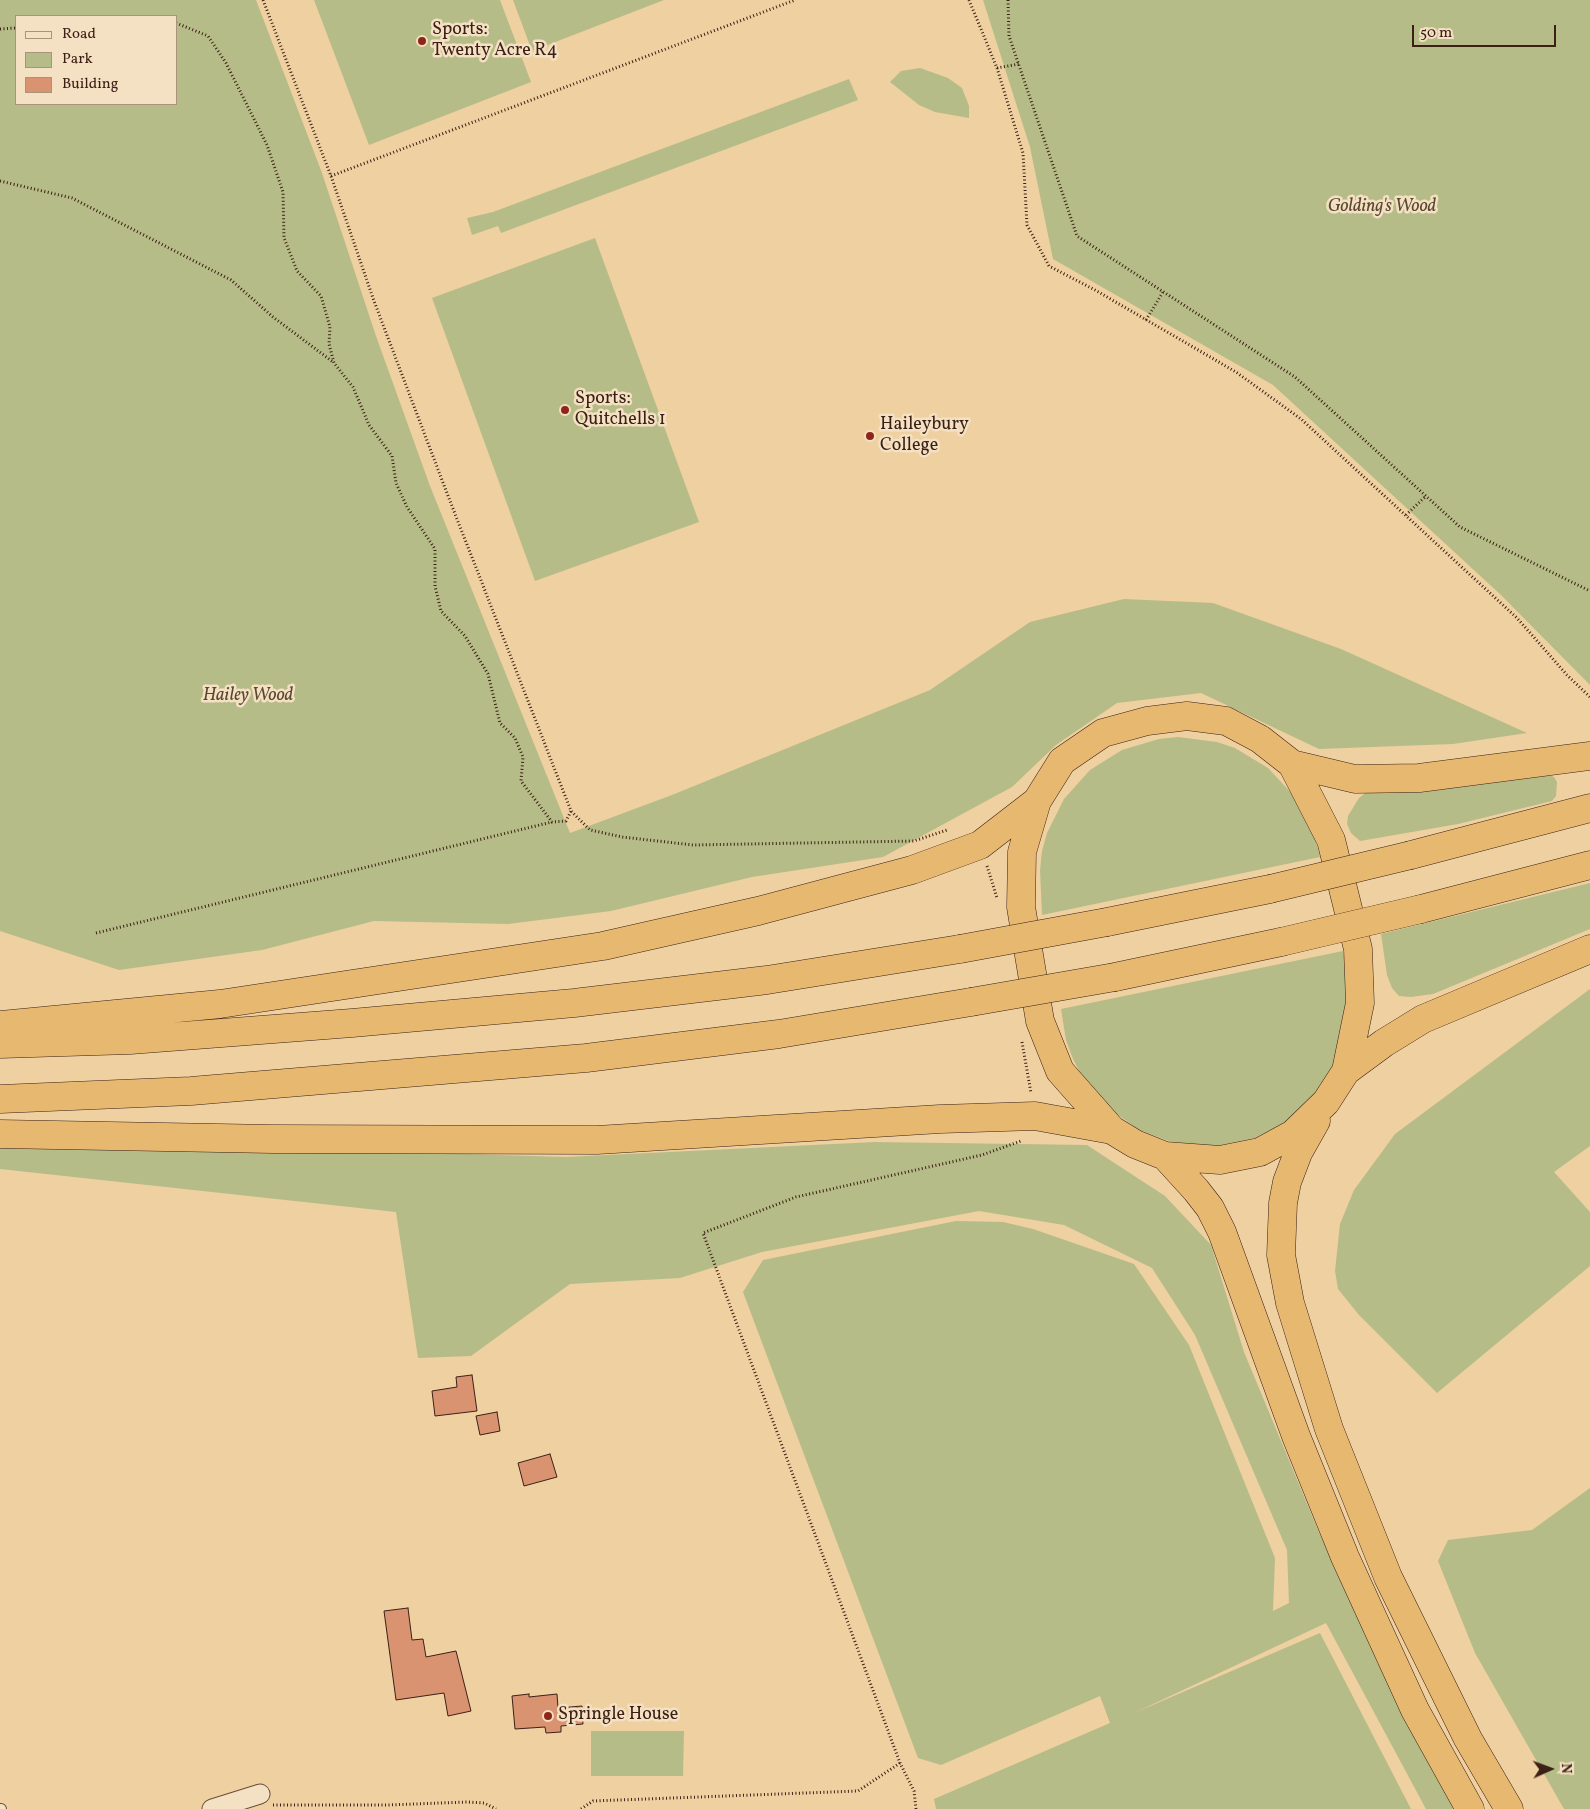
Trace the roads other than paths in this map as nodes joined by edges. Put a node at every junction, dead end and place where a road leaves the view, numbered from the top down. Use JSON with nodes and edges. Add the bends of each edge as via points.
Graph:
{"nodes":[{"id":1,"x":1590,"y":756,"type":"edge"},
{"id":2,"x":1292,"y":764,"type":"junction"},
{"id":3,"x":1037,"y":801,"type":"junction"},
{"id":4,"x":1590,"y":808,"type":"edge"},
{"id":5,"x":1590,"y":865,"type":"edge"},
{"id":6,"x":1590,"y":949,"type":"edge"},
{"id":7,"x":0,"y":1025,"type":"edge"},
{"id":8,"x":0,"y":1044,"type":"edge"},
{"id":9,"x":1346,"y":1071,"type":"junction"},
{"id":10,"x":0,"y":1099,"type":"edge"},
{"id":11,"x":1326,"y":1102,"type":"junction"},
{"id":12,"x":1112,"y":1130,"type":"junction"},
{"id":13,"x":0,"y":1134,"type":"edge"},
{"id":14,"x":1165,"y":1156,"type":"junction"},
{"id":15,"x":264,"y":1800,"type":"road end"},
{"id":16,"x":212,"y":1809,"type":"edge"},
{"id":17,"x":1470,"y":1809,"type":"edge"},
{"id":18,"x":1509,"y":1809,"type":"edge"}],
"edges":[{"from":1,"to":2,"type":"highway","via":[[1419,778],[1355,779]]},
{"from":2,"to":3,"type":"highway","via":[[1260,739],[1226,721],[1187,716],[1147,721],[1103,733],[1062,761]]},
{"from":2,"to":9,"type":"highway","via":[[1331,840],[1358,949],[1360,1003]]},
{"from":3,"to":7,"type":"highway","via":[[980,845],[902,872],[758,911],[603,946],[220,1004]]},
{"from":3,"to":12,"type":"highway","via":[[1022,852],[1021,907],[1040,1021],[1060,1071]]},
{"from":4,"to":8,"type":"highway","bridge":true,"via":[[1270,889],[960,949],[767,980],[574,1003],[150,1038]]},
{"from":5,"to":10,"type":"highway","bridge":true,"via":[[1421,909],[1115,977],[779,1034],[586,1058],[191,1090]]},
{"from":6,"to":9,"type":"highway","via":[[1423,1019]]},
{"from":9,"to":11,"type":"highway"},
{"from":11,"to":14,"type":"highway","via":[[1293,1134],[1260,1152],[1220,1160]]},
{"from":11,"to":18,"type":"highway","via":[[1298,1153],[1283,1203],[1281,1255],[1290,1303],[1329,1429],[1388,1576],[1464,1730]]},
{"from":12,"to":13,"type":"highway","via":[[1035,1116],[930,1119],[597,1140]]},
{"from":12,"to":14,"type":"highway"},
{"from":14,"to":17,"type":"highway","via":[[1210,1208],[1222,1232],[1296,1436],[1349,1566],[1415,1710]]},
{"from":15,"to":16,"type":"street"}]}
